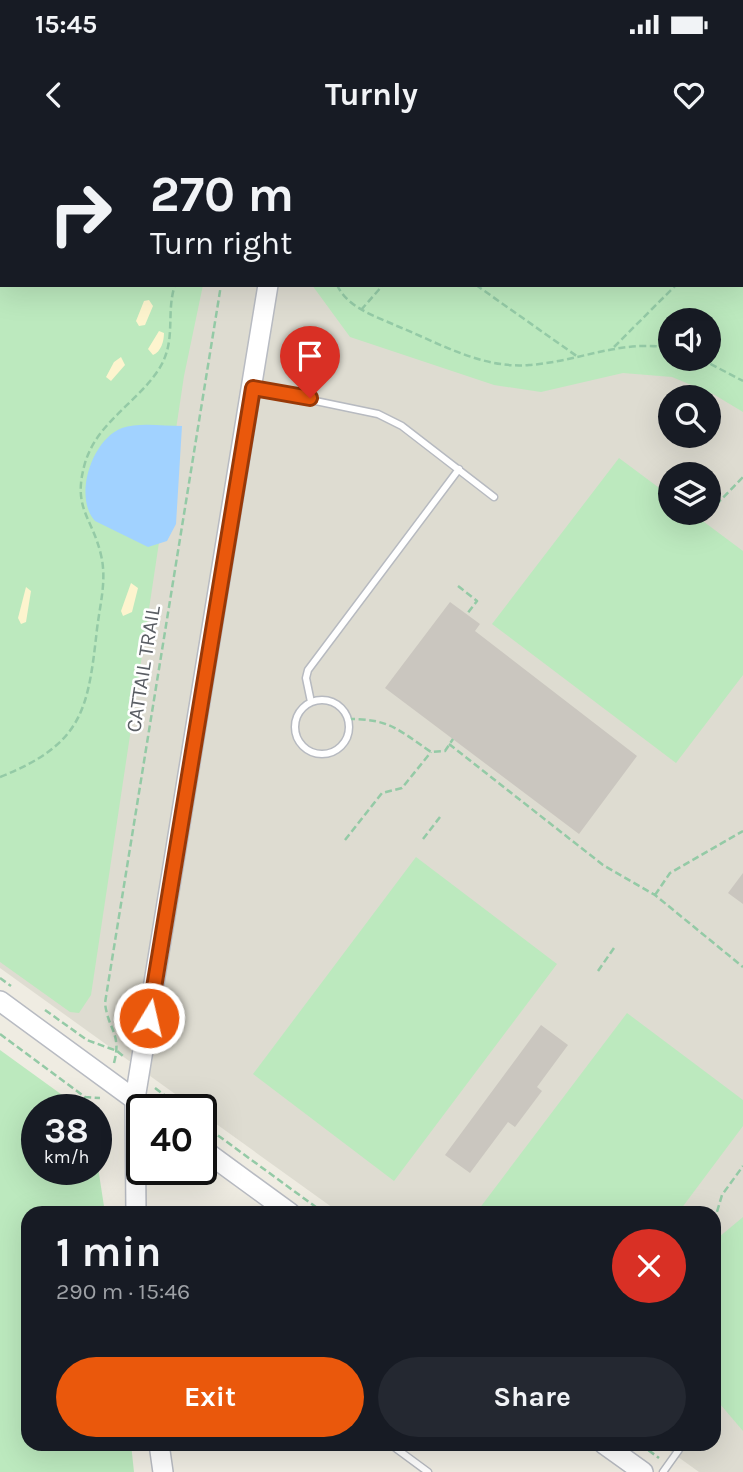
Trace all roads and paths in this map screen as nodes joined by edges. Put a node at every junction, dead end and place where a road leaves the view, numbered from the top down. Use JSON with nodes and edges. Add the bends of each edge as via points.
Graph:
{"nodes":[{"id":1,"x":174,"y":287,"type":"edge"},
{"id":2,"x":221,"y":287,"type":"edge"},
{"id":3,"x":268,"y":287,"type":"edge"},
{"id":4,"x":338,"y":287,"type":"edge"},
{"id":5,"x":381,"y":287,"type":"edge"},
{"id":6,"x":483,"y":287,"type":"edge"},
{"id":7,"x":674,"y":287,"type":"edge"},
{"id":8,"x":361,"y":310,"type":"junction"},
{"id":9,"x":614,"y":347,"type":"junction"},
{"id":10,"x":658,"y":348,"type":"edge"},
{"id":11,"x":579,"y":357,"type":"junction"},
{"id":12,"x":721,"y":369,"type":"edge"},
{"id":13,"x":743,"y":381,"type":"edge"},
{"id":14,"x":253,"y":388,"type":"junction"},
{"id":15,"x":459,"y":469,"type":"junction"},
{"id":16,"x":743,"y":477,"type":"edge"},
{"id":17,"x":494,"y":498,"type":"dead end"},
{"id":18,"x":721,"y":500,"type":"edge"},
{"id":19,"x":458,"y":586,"type":"dead end"},
{"id":20,"x":467,"y":614,"type":"dead end"},
{"id":21,"x":312,"y":702,"type":"junction"},
{"id":22,"x":348,"y":719,"type":"junction"},
{"id":23,"x":453,"y":739,"type":"dead end"},
{"id":24,"x":449,"y":744,"type":"junction"},
{"id":25,"x":431,"y":752,"type":"junction"},
{"id":26,"x":0,"y":776,"type":"edge"},
{"id":27,"x":440,"y":817,"type":"dead end"},
{"id":28,"x":743,"y":831,"type":"edge"},
{"id":29,"x":423,"y":839,"type":"dead end"},
{"id":30,"x":345,"y":840,"type":"dead end"},
{"id":31,"x":655,"y":895,"type":"junction"},
{"id":32,"x":614,"y":948,"type":"dead end"},
{"id":33,"x":743,"y":967,"type":"edge"},
{"id":34,"x":598,"y":971,"type":"dead end"},
{"id":35,"x":0,"y":978,"type":"edge"},
{"id":36,"x":22,"y":993,"type":"dead end"},
{"id":37,"x":0,"y":1001,"type":"edge"},
{"id":38,"x":43,"y":1009,"type":"dead end"},
{"id":39,"x":0,"y":1034,"type":"edge"},
{"id":40,"x":106,"y":1093,"type":"dead end"},
{"id":41,"x":128,"y":1094,"type":"edge"},
{"id":42,"x":144,"y":1094,"type":"edge"},
{"id":43,"x":217,"y":1134,"type":"edge"},
{"id":44,"x":217,"y":1160,"type":"edge"},
{"id":45,"x":743,"y":1167,"type":"edge"},
{"id":46,"x":138,"y":1185,"type":"edge"},
{"id":47,"x":136,"y":1206,"type":"edge"},
{"id":48,"x":280,"y":1206,"type":"edge"},
{"id":49,"x":315,"y":1206,"type":"edge"},
{"id":50,"x":719,"y":1206,"type":"edge"},
{"id":51,"x":160,"y":1451,"type":"edge"},
{"id":52,"x":400,"y":1451,"type":"edge"},
{"id":53,"x":614,"y":1451,"type":"edge"},
{"id":54,"x":678,"y":1451,"type":"edge"},
{"id":55,"x":163,"y":1472,"type":"edge"},
{"id":56,"x":428,"y":1472,"type":"edge"},
{"id":57,"x":643,"y":1472,"type":"edge"},
{"id":58,"x":663,"y":1472,"type":"edge"}],
"edges":[{"from":1,"to":26,"type":"path","via":[[167,354],[157,373],[106,425],[94,443],[82,480],[83,514],[101,554],[104,584],[85,709],[70,732],[46,753]]},
{"from":2,"to":38,"type":"path","name":"CATTAIL TRAIL","via":[[105,1003],[119,1043],[117,1053],[87,1040]]},
{"from":3,"to":14,"type":"street"},
{"from":4,"to":8,"type":"path"},
{"from":5,"to":8,"type":"path"},
{"from":6,"to":11,"type":"path"},
{"from":7,"to":9,"type":"path"},
{"from":8,"to":11,"type":"path","via":[[497,365],[528,366]]},
{"from":9,"to":10,"type":"path"},
{"from":9,"to":11,"type":"path"},
{"from":12,"to":13,"type":"path"},
{"from":14,"to":15,"type":"lane","via":[[378,414],[402,426]]},
{"from":14,"to":42,"type":"street"},
{"from":15,"to":17,"type":"lane"},
{"from":15,"to":21,"type":"lane","via":[[308,670]]},
{"from":16,"to":18,"type":"path"},
{"from":19,"to":20,"type":"path","via":[[477,601]]},
{"from":21,"to":22,"type":"lane","via":[[329,701]]},
{"from":21,"to":22,"type":"lane","via":[[298,714],[295,731],[311,752],[336,750],[347,737]]},
{"from":22,"to":25,"type":"path","via":[[392,724]]},
{"from":23,"to":24,"type":"path"},
{"from":24,"to":25,"type":"path","via":[[438,754]]},
{"from":24,"to":31,"type":"path","via":[[603,865]]},
{"from":25,"to":30,"type":"path","via":[[402,788],[382,793]]},
{"from":27,"to":29,"type":"path"},
{"from":28,"to":31,"type":"path","via":[[670,873]]},
{"from":31,"to":33,"type":"path"},
{"from":32,"to":34,"type":"path"},
{"from":35,"to":36,"type":"path"},
{"from":37,"to":41,"type":"street"},
{"from":39,"to":40,"type":"path","via":[[85,1097],[101,1098]]},
{"from":43,"to":49,"type":"path"},
{"from":44,"to":48,"type":"street"},
{"from":45,"to":50,"type":"path"},
{"from":46,"to":47,"type":"street"},
{"from":51,"to":55,"type":"street"},
{"from":52,"to":56,"type":"lane"},
{"from":53,"to":57,"type":"street"},
{"from":54,"to":58,"type":"lane"}]}
